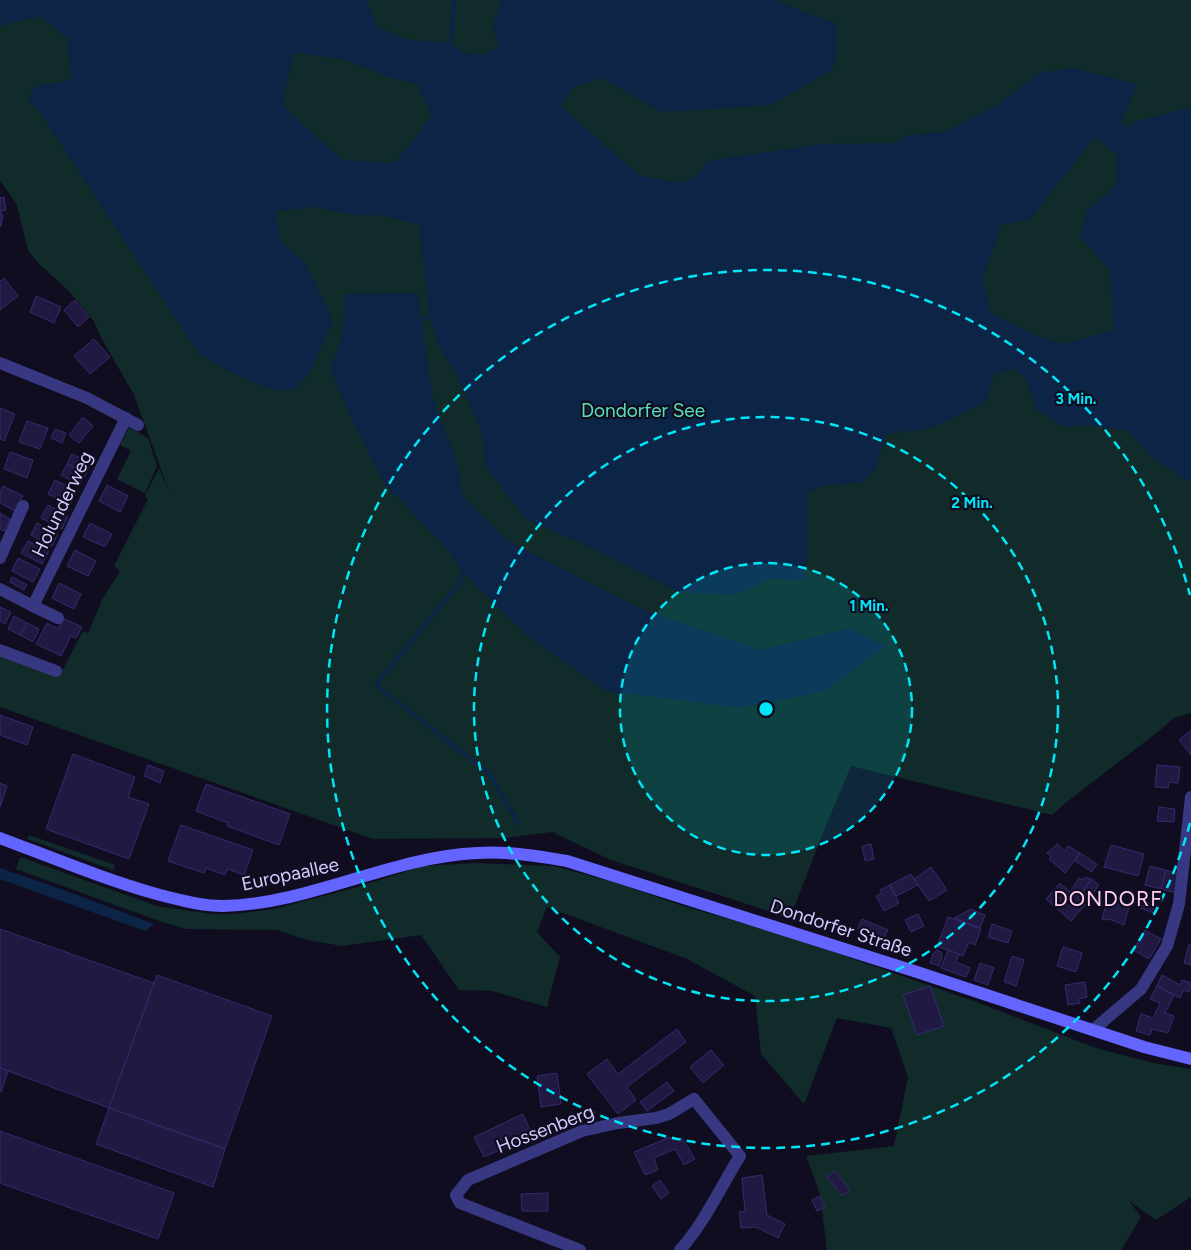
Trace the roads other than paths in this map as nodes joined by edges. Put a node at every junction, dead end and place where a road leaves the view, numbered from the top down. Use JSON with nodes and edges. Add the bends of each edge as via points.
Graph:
{"nodes":[{"id":1,"x":0,"y":363,"type":"edge"},
{"id":2,"x":126,"y":418,"type":"junction"},
{"id":3,"x":138,"y":425,"type":"dead end"},
{"id":4,"x":23,"y":506,"type":"dead end"},
{"id":5,"x":0,"y":558,"type":"edge"},
{"id":6,"x":0,"y":589,"type":"edge"},
{"id":7,"x":32,"y":606,"type":"junction"},
{"id":8,"x":58,"y":618,"type":"dead end"},
{"id":9,"x":0,"y":650,"type":"edge"},
{"id":10,"x":56,"y":671,"type":"dead end"},
{"id":11,"x":1191,"y":797,"type":"edge"},
{"id":12,"x":0,"y":838,"type":"edge"},
{"id":13,"x":476,"y":853,"type":"joint"},
{"id":14,"x":1093,"y":1030,"type":"junction"},
{"id":15,"x":1191,"y":1059,"type":"edge"},
{"id":16,"x":580,"y":1250,"type":"edge"},
{"id":17,"x":680,"y":1250,"type":"edge"}],
"edges":[{"from":1,"to":2,"type":"street","via":[[88,398]]},
{"from":2,"to":3,"type":"street"},
{"from":2,"to":7,"type":"street","name":"Holunderweg"},
{"from":4,"to":5,"type":"street","name":"Holunderweg"},
{"from":6,"to":7,"type":"street"},
{"from":7,"to":8,"type":"street"},
{"from":9,"to":10,"type":"street"},
{"from":11,"to":14,"type":"street","via":[[1180,904],[1167,946],[1141,988]]},
{"from":12,"to":13,"type":"main road","name":"Europaallee","via":[[131,887],[193,904],[221,906],[279,900],[397,867]]},
{"from":13,"to":14,"type":"main road","name":"Dondorfer Straße","via":[[510,852],[567,861]]},
{"from":14,"to":15,"type":"main road","name":"Dondorfer Straße"},
{"from":16,"to":17,"type":"street","name":"Hossenberg","via":[[460,1203],[456,1195],[468,1180],[582,1132],[656,1118],[694,1098],[740,1156],[709,1211]]}]}
